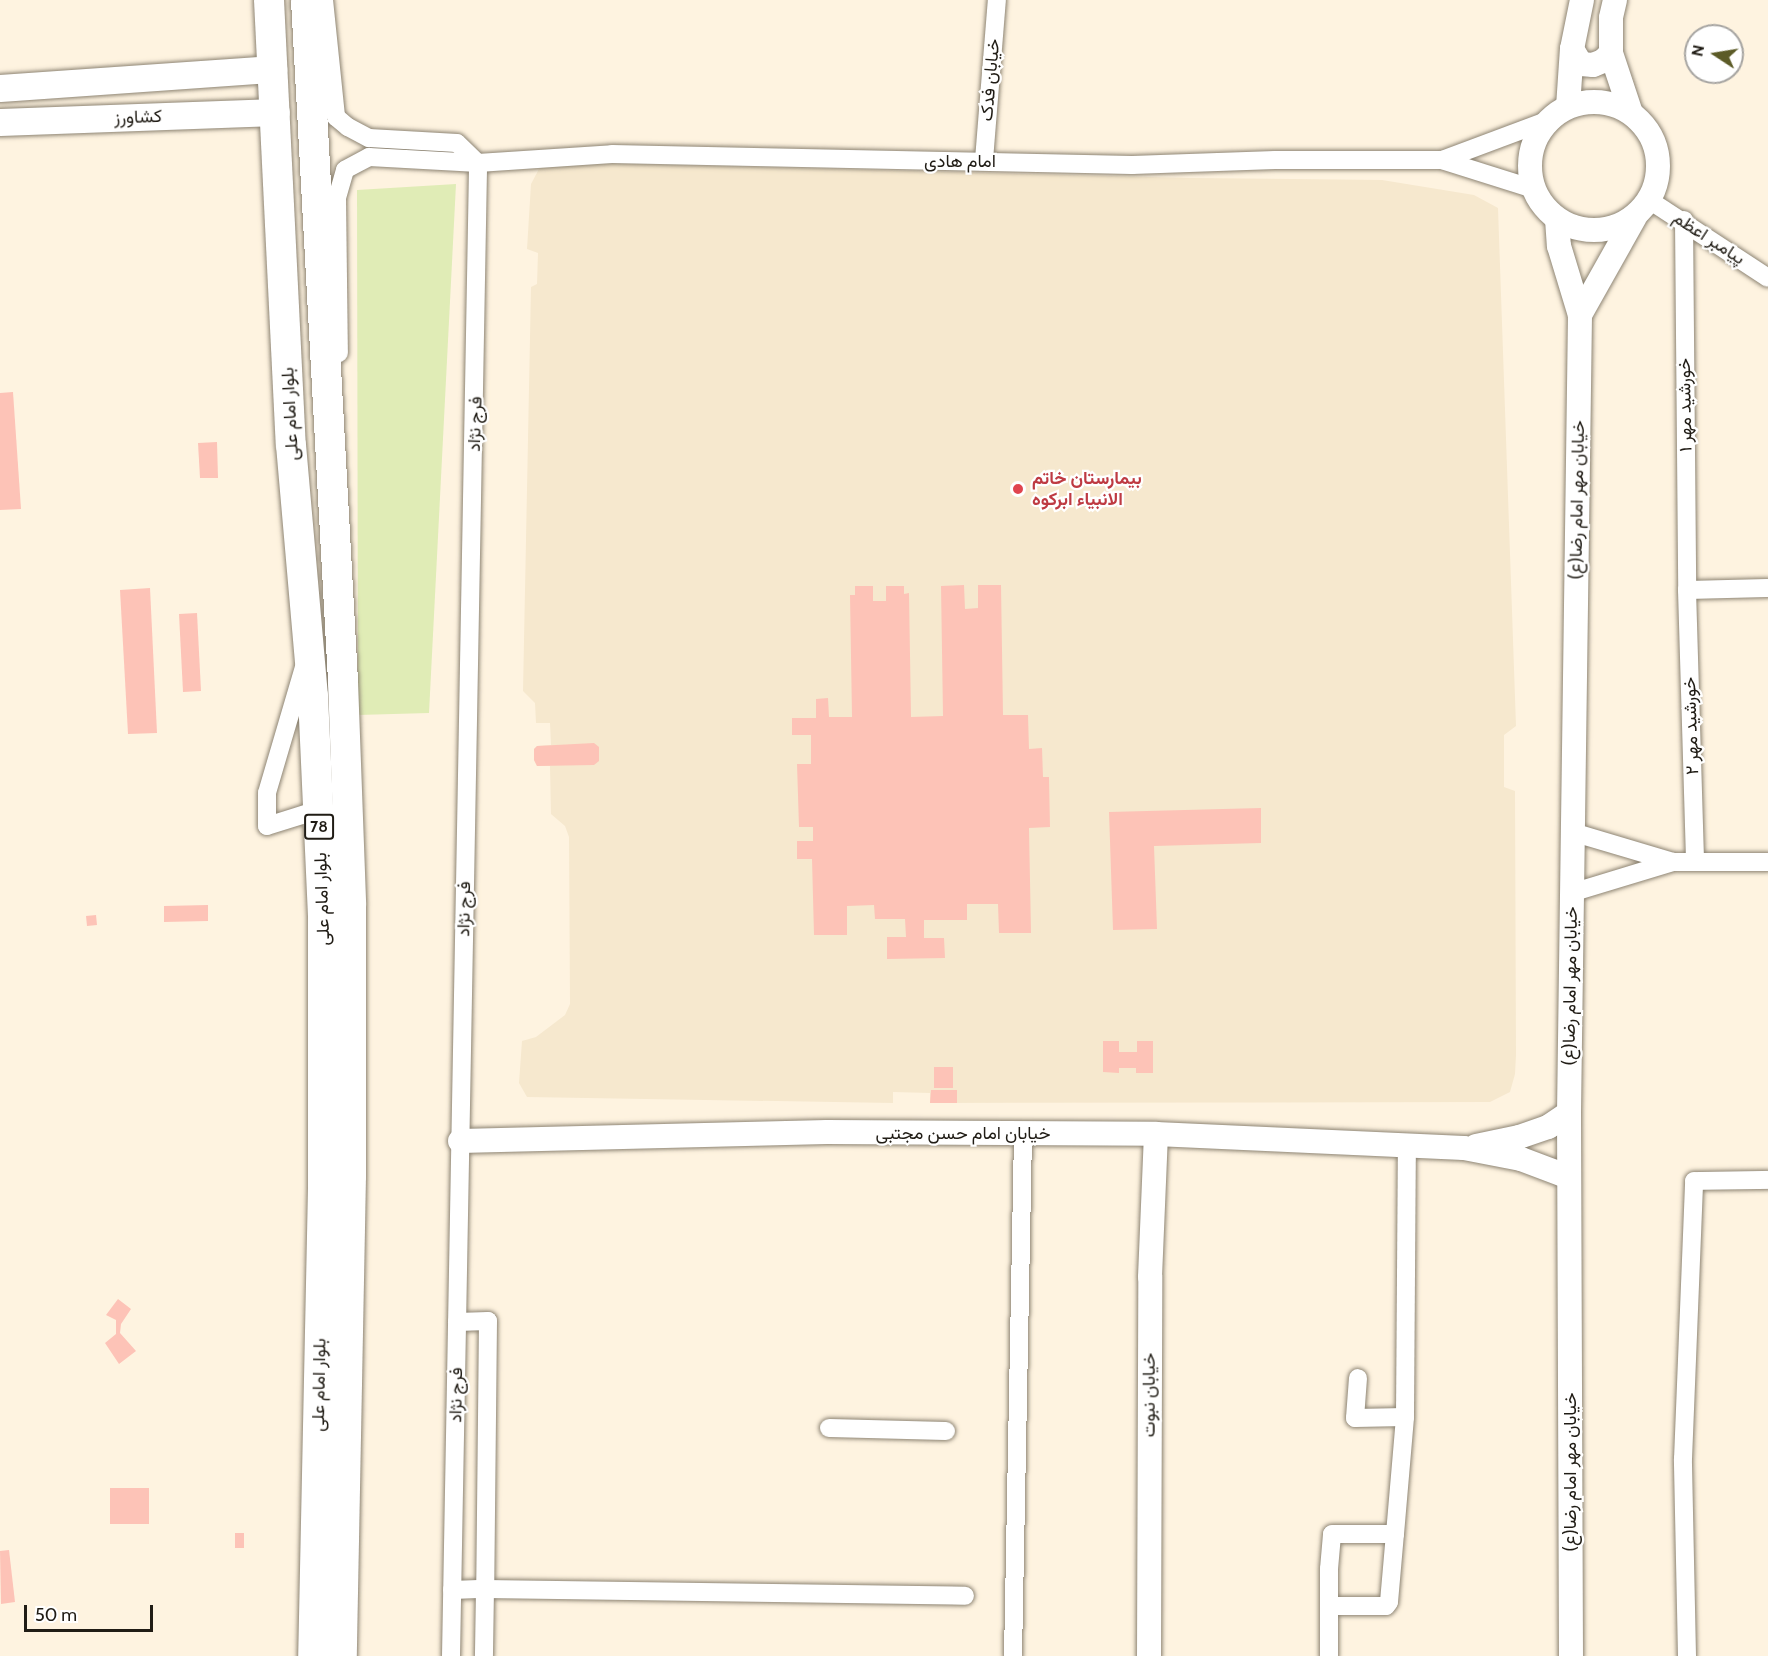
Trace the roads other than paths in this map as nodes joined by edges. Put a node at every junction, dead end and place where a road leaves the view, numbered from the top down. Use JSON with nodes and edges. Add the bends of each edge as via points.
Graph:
{"nodes":[{"id":1,"x":268,"y":0,"type":"edge"},
{"id":2,"x":306,"y":0,"type":"edge"},
{"id":3,"x":324,"y":0,"type":"edge"},
{"id":4,"x":997,"y":0,"type":"edge"},
{"id":5,"x":1582,"y":0,"type":"edge"},
{"id":6,"x":1615,"y":0,"type":"edge"},
{"id":7,"x":1572,"y":49,"type":"junction"},
{"id":8,"x":1611,"y":52,"type":"junction"},
{"id":9,"x":273,"y":69,"type":"junction"},
{"id":10,"x":0,"y":88,"type":"edge"},
{"id":11,"x":276,"y":112,"type":"junction"},
{"id":12,"x":1631,"y":113,"type":"junction"},
{"id":13,"x":1559,"y":114,"type":"junction"},
{"id":14,"x":0,"y":122,"type":"edge"},
{"id":15,"x":984,"y":160,"type":"junction"},
{"id":16,"x":1442,"y":160,"type":"junction"},
{"id":17,"x":478,"y":163,"type":"junction"},
{"id":18,"x":1534,"y":189,"type":"junction"},
{"id":19,"x":1642,"y":208,"type":"junction"},
{"id":20,"x":1557,"y":219,"type":"junction"},
{"id":21,"x":1684,"y":220,"type":"junction"},
{"id":22,"x":1768,"y":278,"type":"edge"},
{"id":23,"x":1580,"y":315,"type":"junction"},
{"id":24,"x":330,"y":433,"type":"junction"},
{"id":25,"x":1768,"y":588,"type":"edge"},
{"id":26,"x":1687,"y":590,"type":"junction"},
{"id":27,"x":309,"y":650,"type":"junction"},
{"id":28,"x":345,"y":736,"type":"junction"},
{"id":29,"x":315,"y":738,"type":"junction"},
{"id":30,"x":318,"y":810,"type":"junction"},
{"id":31,"x":1572,"y":832,"type":"junction"},
{"id":32,"x":1673,"y":862,"type":"junction"},
{"id":33,"x":1695,"y":862,"type":"junction"},
{"id":34,"x":1768,"y":862,"type":"edge"},
{"id":35,"x":1571,"y":893,"type":"junction"},
{"id":36,"x":1569,"y":1113,"type":"junction"},
{"id":37,"x":1023,"y":1133,"type":"junction"},
{"id":38,"x":1156,"y":1134,"type":"junction"},
{"id":39,"x":460,"y":1141,"type":"junction"},
{"id":40,"x":1407,"y":1146,"type":"junction"},
{"id":41,"x":1464,"y":1148,"type":"junction"},
{"id":42,"x":1569,"y":1177,"type":"junction"},
{"id":43,"x":1768,"y":1180,"type":"edge"},
{"id":44,"x":457,"y":1322,"type":"junction"},
{"id":45,"x":1358,"y":1378,"type":"dead end"},
{"id":46,"x":1405,"y":1417,"type":"junction"},
{"id":47,"x":829,"y":1428,"type":"dead end"},
{"id":48,"x":946,"y":1431,"type":"dead end"},
{"id":49,"x":454,"y":1462,"type":"junction"},
{"id":50,"x":486,"y":1462,"type":"junction"},
{"id":51,"x":1395,"y":1534,"type":"junction"},
{"id":52,"x":485,"y":1589,"type":"junction"},
{"id":53,"x":452,"y":1590,"type":"junction"},
{"id":54,"x":965,"y":1596,"type":"dead end"},
{"id":55,"x":1330,"y":1606,"type":"junction"},
{"id":56,"x":313,"y":1656,"type":"edge"},
{"id":57,"x":342,"y":1656,"type":"edge"},
{"id":58,"x":451,"y":1656,"type":"edge"},
{"id":59,"x":483,"y":1656,"type":"edge"},
{"id":60,"x":1014,"y":1656,"type":"edge"},
{"id":61,"x":1149,"y":1656,"type":"edge"},
{"id":62,"x":1329,"y":1656,"type":"edge"},
{"id":63,"x":1571,"y":1656,"type":"edge"},
{"id":64,"x":1688,"y":1656,"type":"edge"}],
"edges":[{"from":1,"to":9,"type":"main road","name":"بلوار امام علی","number":"78"},
{"from":2,"to":24,"type":"main road","name":"بلوار امام علی","number":"78"},
{"from":3,"to":17,"type":"street","via":[[336,117],[369,138],[457,143]]},
{"from":4,"to":15,"type":"street","name":"خیابان فدک"},
{"from":5,"to":7,"type":"street"},
{"from":6,"to":8,"type":"street"},
{"from":7,"to":8,"type":"street","via":[[1581,64],[1593,65]]},
{"from":7,"to":13,"type":"street"},
{"from":8,"to":12,"type":"street"},
{"from":9,"to":10,"type":"main road","name":"کشاورز"},
{"from":9,"to":11,"type":"main road","name":"بلوار امام علی","number":"78"},
{"from":11,"to":14,"type":"main road","name":"کشاورز"},
{"from":11,"to":27,"type":"main road","name":"بلوار امام علی","number":"78","via":[[291,445]]},
{"from":12,"to":13,"type":"street","via":[[1611,104],[1589,102]]},
{"from":12,"to":19,"type":"street","via":[[1655,143],[1659,163],[1657,182]]},
{"from":13,"to":16,"type":"street"},
{"from":13,"to":18,"type":"street","via":[[1535,140],[1530,165]]},
{"from":15,"to":16,"type":"street","name":"امام هادی","via":[[1132,165]]},
{"from":15,"to":17,"type":"street","name":"امام هادی","via":[[612,154]]},
{"from":16,"to":18,"type":"street"},
{"from":17,"to":24,"type":"street","name":"امام هادی","via":[[369,157],[345,170],[338,198],[339,369]]},
{"from":17,"to":39,"type":"street","name":"فرج نژاد"},
{"from":18,"to":20,"type":"street","via":[[1539,201]]},
{"from":19,"to":20,"type":"street","via":[[1617,227],[1596,231],[1576,229]]},
{"from":19,"to":21,"type":"street","name":"پیامبر اعظم"},
{"from":19,"to":23,"type":"street"},
{"from":20,"to":23,"type":"street","via":[[1559,246]]},
{"from":21,"to":22,"type":"street","name":"پیامبر اعظم"},
{"from":21,"to":26,"type":"street","name":"خورشید مهر ۱"},
{"from":23,"to":31,"type":"street","name":"خیابان مهر امام رضا(ع)"},
{"from":24,"to":28,"type":"main road","name":"بلوار امام علی","number":"78"},
{"from":25,"to":26,"type":"street"},
{"from":26,"to":33,"type":"street","name":"خورشید مهر ۲"},
{"from":27,"to":29,"type":"main road","name":"بلوار امام علی","number":"78"},
{"from":27,"to":30,"type":"street","via":[[267,793],[267,826]]},
{"from":28,"to":29,"type":"main road"},
{"from":28,"to":57,"type":"main road","name":"بلوار امام علی","number":"78","via":[[351,905],[351,1176]]},
{"from":29,"to":30,"type":"main road","name":"بلوار امام علی","number":"78"},
{"from":30,"to":56,"type":"main road","name":"بلوار امام علی","number":"78","via":[[323,915],[323,1188]]},
{"from":31,"to":32,"type":"street"},
{"from":31,"to":35,"type":"street","name":"خیابان مهر امام رضا(ع)"},
{"from":32,"to":33,"type":"street"},
{"from":32,"to":35,"type":"street"},
{"from":33,"to":34,"type":"street"},
{"from":35,"to":36,"type":"street","name":"خیابان مهر امام رضا(ع)"},
{"from":36,"to":41,"type":"street","name":"خیابان امام حسن مجتبی","via":[[1548,1127],[1519,1137]]},
{"from":36,"to":42,"type":"street","name":"خیابان مهر امام رضا(ع)"},
{"from":37,"to":38,"type":"street","name":"خیابان امام حسن مجتبی"},
{"from":37,"to":39,"type":"street","name":"خیابان امام حسن مجتبی","via":[[827,1132]]},
{"from":37,"to":60,"type":"street"},
{"from":38,"to":40,"type":"street","name":"خیابان امام حسن مجتبی"},
{"from":38,"to":61,"type":"street","name":"خیابان نبوت","via":[[1150,1277]]},
{"from":39,"to":44,"type":"street","name":"فرج نژاد"},
{"from":40,"to":41,"type":"street","name":"خیابان امام حسن مجتبی"},
{"from":40,"to":46,"type":"street"},
{"from":41,"to":42,"type":"street","name":"خیابان امام حسن مجتبی","via":[[1521,1159]]},
{"from":42,"to":63,"type":"street","name":"خیابان مهر امام رضا(ع)"},
{"from":43,"to":64,"type":"street","via":[[1694,1180],[1683,1459]]},
{"from":44,"to":49,"type":"street","name":"فرج نژاد"},
{"from":44,"to":50,"type":"street","via":[[488,1321]]},
{"from":45,"to":46,"type":"street","via":[[1355,1418]]},
{"from":46,"to":51,"type":"street"},
{"from":47,"to":48,"type":"street"},
{"from":49,"to":50,"type":"street"},
{"from":49,"to":53,"type":"street","name":"فرج نژاد"},
{"from":50,"to":52,"type":"street"},
{"from":51,"to":55,"type":"street","via":[[1386,1606]]},
{"from":51,"to":55,"type":"street","via":[[1332,1534]]},
{"from":52,"to":53,"type":"street"},
{"from":52,"to":54,"type":"street"},
{"from":52,"to":59,"type":"street"},
{"from":53,"to":58,"type":"street","name":"فرج نژاد"},
{"from":55,"to":62,"type":"street"}]}
